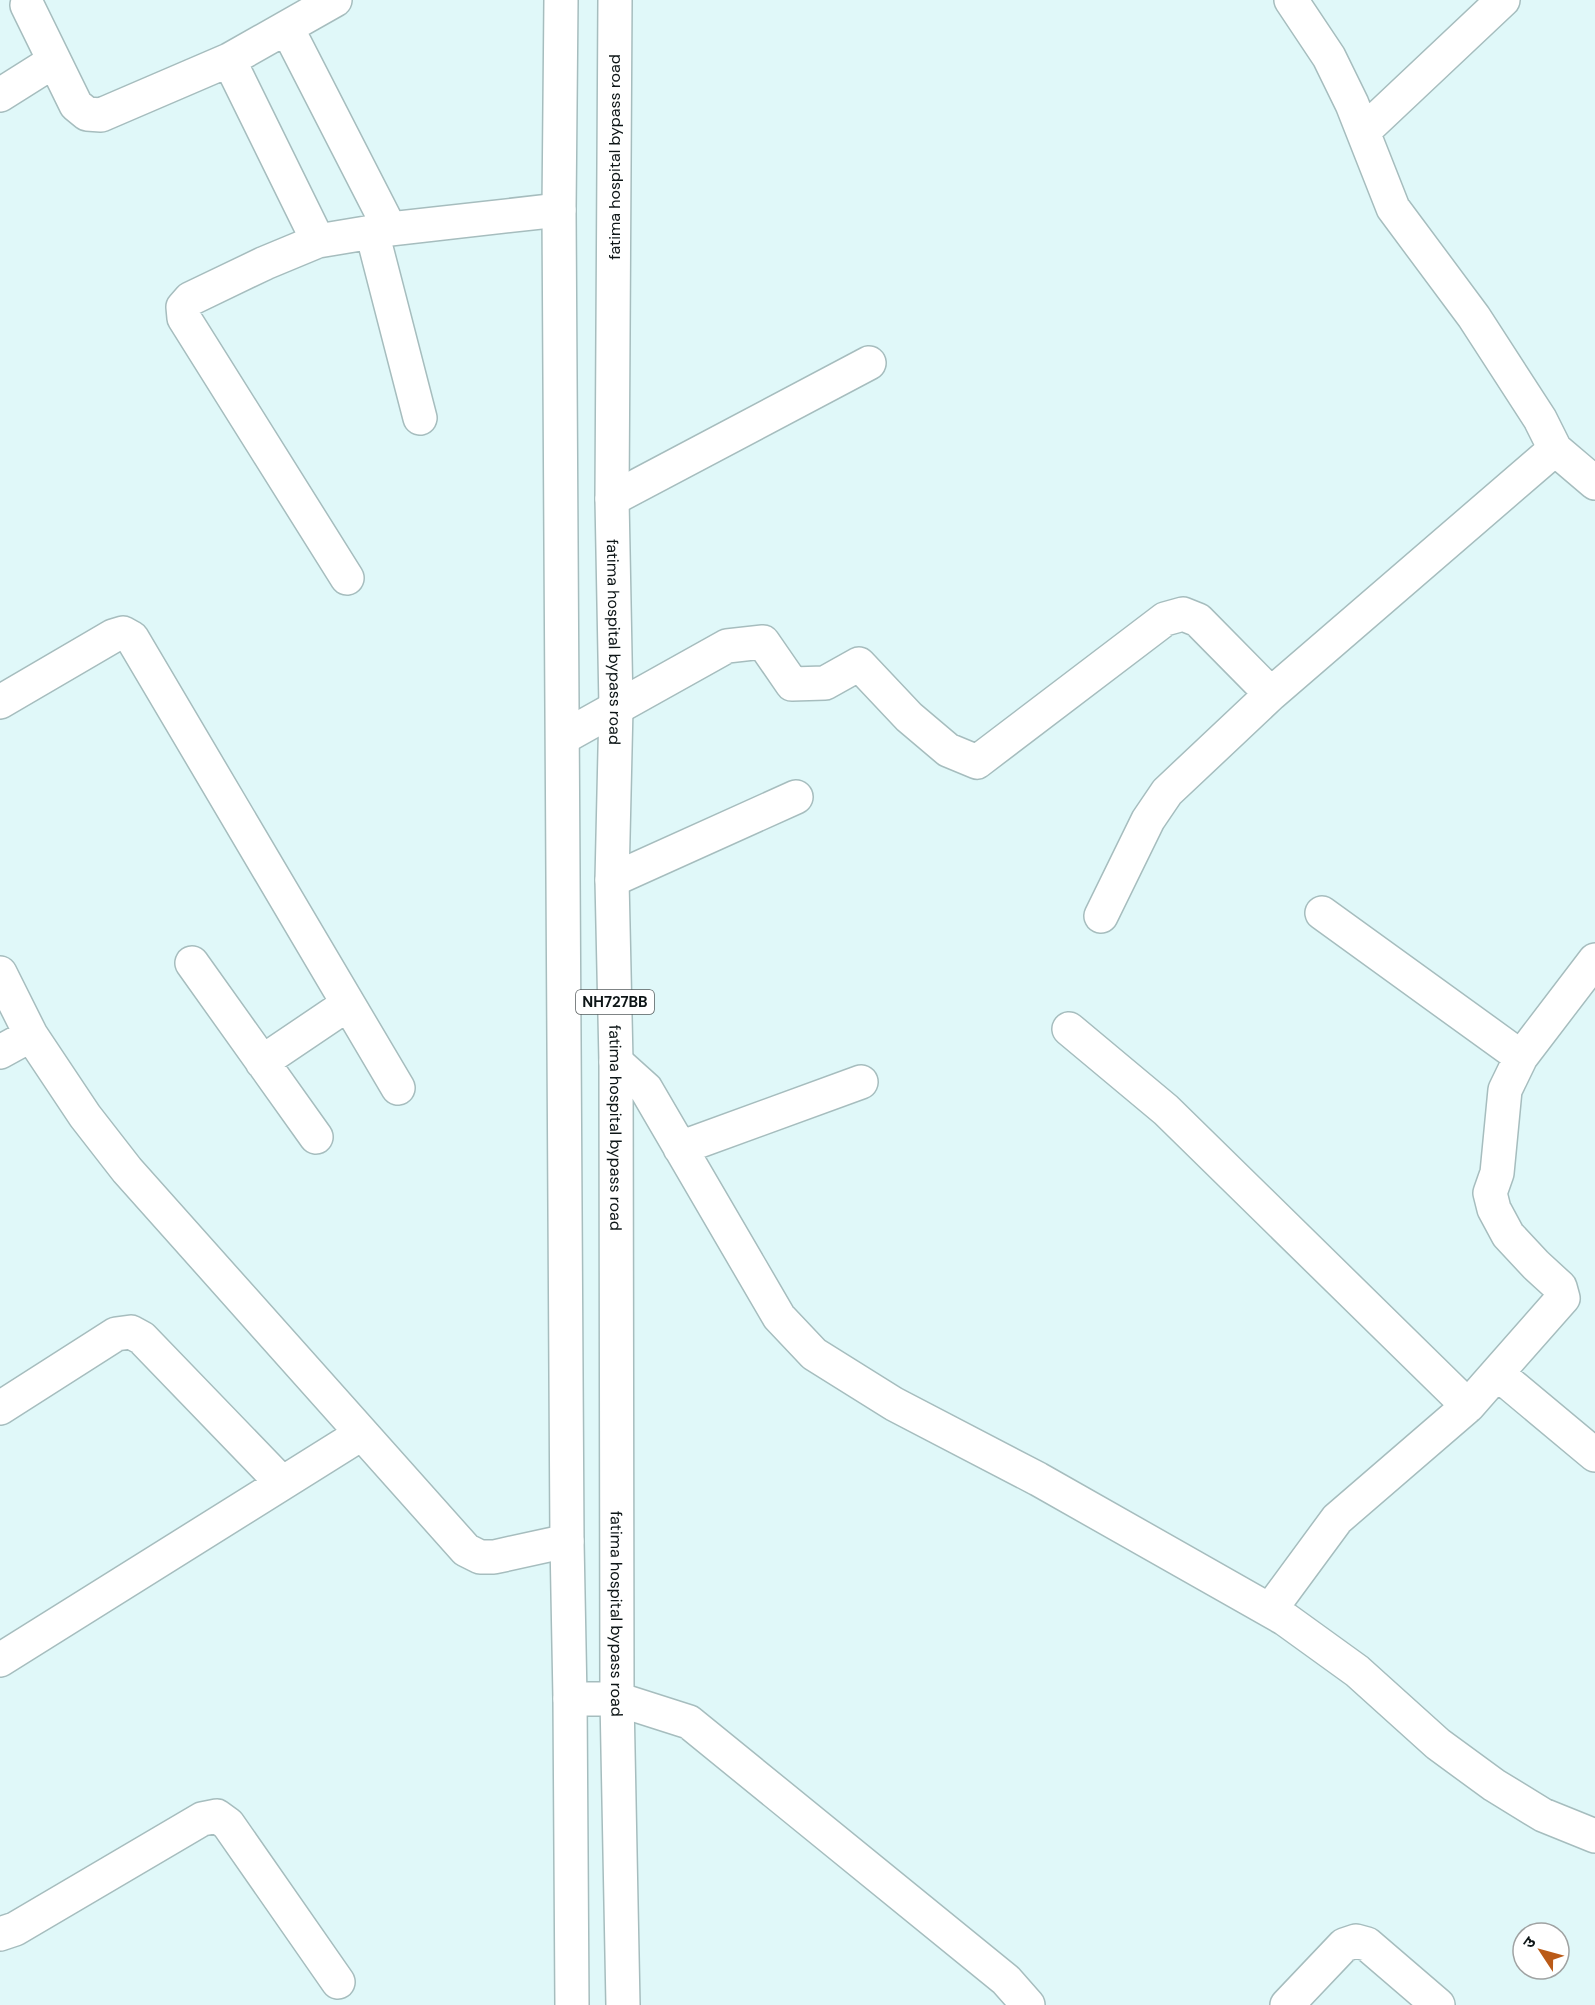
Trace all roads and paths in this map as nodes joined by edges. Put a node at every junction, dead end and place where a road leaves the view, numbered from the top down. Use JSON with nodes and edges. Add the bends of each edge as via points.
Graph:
{"nodes":[{"id":1,"x":335,"y":0,"type":"edge"},
{"id":2,"x":561,"y":0,"type":"edge"},
{"id":3,"x":615,"y":0,"type":"edge"},
{"id":4,"x":1291,"y":0,"type":"edge"},
{"id":5,"x":1503,"y":0,"type":"edge"},
{"id":6,"x":27,"y":5,"type":"dead end"},
{"id":7,"x":286,"y":28,"type":"junction"},
{"id":8,"x":229,"y":60,"type":"junction"},
{"id":9,"x":54,"y":61,"type":"junction"},
{"id":10,"x":0,"y":95,"type":"edge"},
{"id":11,"x":1364,"y":131,"type":"junction"},
{"id":12,"x":560,"y":210,"type":"junction"},
{"id":13,"x":381,"y":230,"type":"junction"},
{"id":14,"x":318,"y":241,"type":"junction"},
{"id":15,"x":868,"y":363,"type":"dead end"},
{"id":16,"x":420,"y":418,"type":"dead end"},
{"id":17,"x":1556,"y":449,"type":"junction"},
{"id":18,"x":1595,"y":483,"type":"edge"},
{"id":19,"x":612,"y":499,"type":"junction"},
{"id":20,"x":347,"y":578,"type":"dead end"},
{"id":21,"x":1271,"y":694,"type":"junction"},
{"id":22,"x":0,"y":702,"type":"edge"},
{"id":23,"x":616,"y":707,"type":"junction"},
{"id":24,"x":564,"y":737,"type":"junction"},
{"id":25,"x":796,"y":796,"type":"dead end"},
{"id":26,"x":612,"y":880,"type":"junction"},
{"id":27,"x":1322,"y":913,"type":"dead end"},
{"id":28,"x":1101,"y":916,"type":"dead end"},
{"id":29,"x":1595,"y":960,"type":"edge"},
{"id":30,"x":192,"y":963,"type":"dead end"},
{"id":31,"x":0,"y":973,"type":"edge"},
{"id":32,"x":348,"y":1004,"type":"junction"},
{"id":33,"x":1069,"y":1029,"type":"dead end"},
{"id":34,"x":31,"y":1035,"type":"junction"},
{"id":35,"x":0,"y":1052,"type":"edge"},
{"id":36,"x":1521,"y":1057,"type":"junction"},
{"id":37,"x":262,"y":1062,"type":"junction"},
{"id":38,"x":616,"y":1062,"type":"junction"},
{"id":39,"x":861,"y":1082,"type":"dead end"},
{"id":40,"x":398,"y":1088,"type":"dead end"},
{"id":41,"x":316,"y":1137,"type":"dead end"},
{"id":42,"x":680,"y":1148,"type":"junction"},
{"id":43,"x":1498,"y":1374,"type":"junction"},
{"id":44,"x":1468,"y":1406,"type":"junction"},
{"id":45,"x":0,"y":1408,"type":"edge"},
{"id":46,"x":361,"y":1434,"type":"junction"},
{"id":47,"x":1595,"y":1455,"type":"edge"},
{"id":48,"x":282,"y":1483,"type":"junction"},
{"id":49,"x":567,"y":1541,"type":"junction"},
{"id":50,"x":1270,"y":1610,"type":"junction"},
{"id":51,"x":0,"y":1660,"type":"edge"},
{"id":52,"x":570,"y":1699,"type":"junction"},
{"id":53,"x":617,"y":1699,"type":"junction"},
{"id":54,"x":1595,"y":1836,"type":"edge"},
{"id":55,"x":0,"y":1934,"type":"edge"},
{"id":56,"x":338,"y":1982,"type":"dead end"},
{"id":57,"x":573,"y":2005,"type":"edge"},
{"id":58,"x":623,"y":2005,"type":"edge"},
{"id":59,"x":1028,"y":2005,"type":"edge"},
{"id":60,"x":1287,"y":2005,"type":"edge"},
{"id":61,"x":1438,"y":2005,"type":"edge"}],
"edges":[{"from":1,"to":7,"type":"main road"},
{"from":2,"to":12,"type":"main road","number":"NH727BB"},
{"from":3,"to":19,"type":"main road","name":"fatima hospital bypass road","number":"NH727BB"},
{"from":4,"to":11,"type":"main road","via":[[1329,57]]},
{"from":5,"to":11,"type":"main road"},
{"from":6,"to":9,"type":"main road"},
{"from":7,"to":8,"type":"main road"},
{"from":7,"to":13,"type":"main road"},
{"from":8,"to":9,"type":"main road","via":[[101,115],[87,114],[76,105]]},
{"from":8,"to":14,"type":"main road"},
{"from":9,"to":10,"type":"main road"},
{"from":11,"to":17,"type":"main road","via":[[1393,208],[1474,317]]},
{"from":12,"to":13,"type":"main road"},
{"from":12,"to":24,"type":"main road","number":"NH727BB"},
{"from":13,"to":14,"type":"main road"},
{"from":13,"to":16,"type":"main road"},
{"from":14,"to":20,"type":"main road","via":[[190,299],[183,308],[184,318]]},
{"from":15,"to":19,"type":"main road"},
{"from":17,"to":18,"type":"main road"},
{"from":17,"to":21,"type":"main road"},
{"from":19,"to":23,"type":"main road","name":"fatima hospital bypass road","number":"NH727BB"},
{"from":21,"to":23,"type":"main road","via":[[1198,620],[1183,614],[1166,619],[977,762],[948,750],[909,717],[860,664],[825,683],[792,684],[763,642],[727,646]]},
{"from":21,"to":28,"type":"main road","via":[[1167,792],[1148,820]]},
{"from":22,"to":32,"type":"main road","via":[[113,636],[123,633],[132,638]]},
{"from":23,"to":24,"type":"main road"},
{"from":23,"to":26,"type":"main road","name":"fatima hospital bypass road","number":"NH727BB"},
{"from":24,"to":49,"type":"main road","number":"NH727BB"},
{"from":25,"to":26,"type":"main road"},
{"from":26,"to":38,"type":"main road","name":"fatima hospital bypass road","number":"NH727BB"},
{"from":27,"to":36,"type":"main road"},
{"from":29,"to":36,"type":"main road"},
{"from":30,"to":37,"type":"main road"},
{"from":31,"to":34,"type":"main road"},
{"from":32,"to":37,"type":"main road"},
{"from":32,"to":40,"type":"main road"},
{"from":33,"to":44,"type":"main road","via":[[1175,1118]]},
{"from":34,"to":35,"type":"main road"},
{"from":34,"to":46,"type":"main road","via":[[127,1170]]},
{"from":36,"to":43,"type":"main road","via":[[1505,1090],[1497,1173],[1490,1193],[1508,1235],[1560,1287],[1563,1298]]},
{"from":37,"to":41,"type":"main road"},
{"from":38,"to":42,"type":"main road","via":[[646,1089]]},
{"from":38,"to":53,"type":"main road","name":"fatima hospital bypass road","number":"NH727BB"},
{"from":39,"to":42,"type":"main road"},
{"from":42,"to":50,"type":"main road","via":[[779,1317],[814,1354],[894,1404],[1038,1479]]},
{"from":43,"to":44,"type":"main road"},
{"from":43,"to":47,"type":"main road"},
{"from":44,"to":50,"type":"main road","via":[[1337,1519]]},
{"from":45,"to":48,"type":"main road","via":[[116,1334],[131,1332],[142,1338]]},
{"from":46,"to":48,"type":"main road"},
{"from":46,"to":49,"type":"main road","via":[[466,1550],[480,1557],[494,1557]]},
{"from":48,"to":51,"type":"main road"},
{"from":49,"to":52,"type":"main road","number":"NH727BB"},
{"from":50,"to":54,"type":"main road","via":[[1357,1671],[1438,1744],[1494,1785],[1543,1815]]},
{"from":52,"to":53,"type":"main road"},
{"from":52,"to":57,"type":"main road","number":"NH727BB"},
{"from":53,"to":58,"type":"main road","name":"fatima hospital bypass road","number":"NH727BB"},
{"from":53,"to":59,"type":"main road","via":[[689,1722],[1006,1980]]},
{"from":55,"to":56,"type":"main road","via":[[15,1929],[202,1819],[217,1816],[228,1824]]},
{"from":60,"to":61,"type":"main road","via":[[1344,1945],[1356,1941],[1367,1944]]}]}
